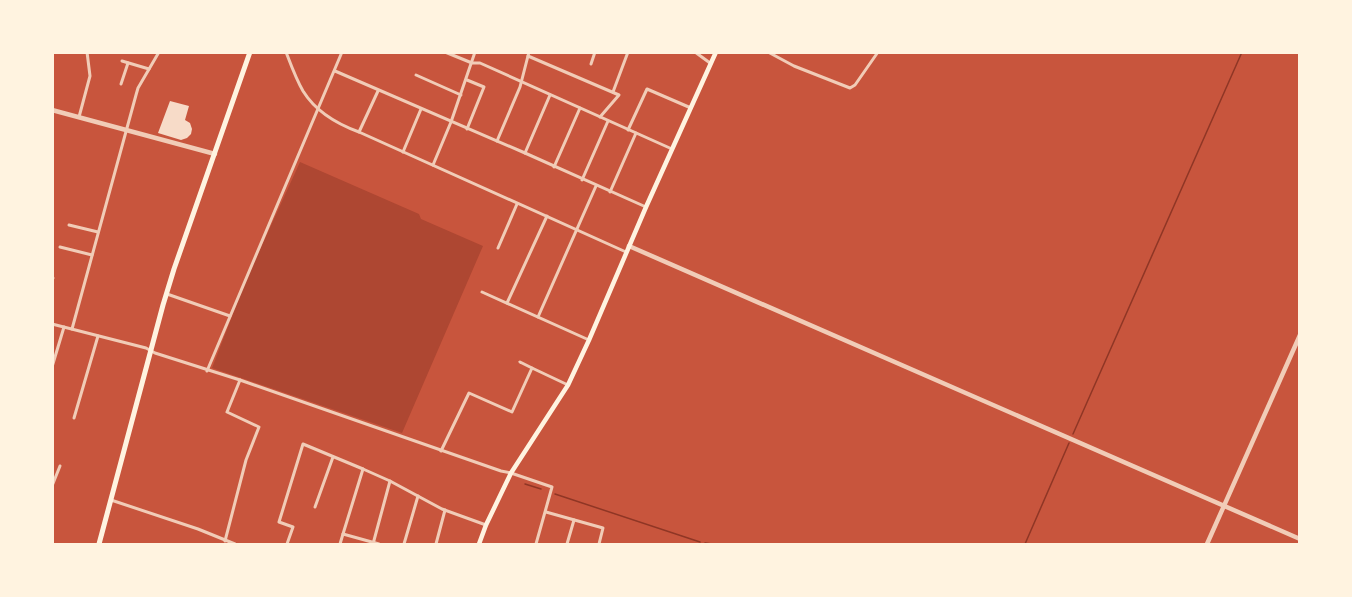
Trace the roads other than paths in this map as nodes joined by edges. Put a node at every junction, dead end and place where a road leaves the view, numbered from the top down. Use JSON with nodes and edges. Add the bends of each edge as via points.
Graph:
{"nodes":[{"id":1,"x":87,"y":52,"type":"edge"},
{"id":2,"x":159,"y":52,"type":"edge"},
{"id":3,"x":250,"y":52,"type":"edge"},
{"id":4,"x":286,"y":52,"type":"edge"},
{"id":5,"x":342,"y":52,"type":"edge"},
{"id":6,"x":445,"y":52,"type":"edge"},
{"id":7,"x":475,"y":52,"type":"edge"},
{"id":8,"x":595,"y":52,"type":"edge"},
{"id":9,"x":628,"y":52,"type":"edge"},
{"id":10,"x":695,"y":52,"type":"edge"},
{"id":11,"x":716,"y":52,"type":"edge"},
{"id":12,"x":768,"y":52,"type":"edge"},
{"id":13,"x":878,"y":52,"type":"edge"},
{"id":14,"x":528,"y":54,"type":"edge"},
{"id":15,"x":122,"y":61,"type":"dead end"},
{"id":16,"x":128,"y":63,"type":"junction"},
{"id":17,"x":472,"y":63,"type":"junction"},
{"id":18,"x":591,"y":63,"type":"dead end"},
{"id":19,"x":711,"y":64,"type":"junction"},
{"id":20,"x":150,"y":69,"type":"junction"},
{"id":21,"x":335,"y":71,"type":"junction"},
{"id":22,"x":416,"y":75,"type":"dead end"},
{"id":23,"x":467,"y":80,"type":"junction"},
{"id":24,"x":521,"y":82,"type":"junction"},
{"id":25,"x":121,"y":84,"type":"dead end"},
{"id":26,"x":378,"y":91,"type":"junction"},
{"id":27,"x":613,"y":92,"type":"junction"},
{"id":28,"x":461,"y":95,"type":"junction"},
{"id":29,"x":550,"y":95,"type":"junction"},
{"id":30,"x":580,"y":108,"type":"junction"},
{"id":31,"x":691,"y":108,"type":"junction"},
{"id":32,"x":319,"y":109,"type":"junction"},
{"id":33,"x":52,"y":110,"type":"edge"},
{"id":34,"x":421,"y":110,"type":"junction"},
{"id":35,"x":79,"y":117,"type":"junction"},
{"id":36,"x":600,"y":117,"type":"junction"},
{"id":37,"x":608,"y":121,"type":"junction"},
{"id":38,"x":452,"y":122,"type":"junction"},
{"id":39,"x":126,"y":129,"type":"junction"},
{"id":40,"x":467,"y":129,"type":"junction"},
{"id":41,"x":628,"y":130,"type":"junction"},
{"id":42,"x":359,"y":132,"type":"junction"},
{"id":43,"x":636,"y":133,"type":"junction"},
{"id":44,"x":497,"y":141,"type":"junction"},
{"id":45,"x":672,"y":149,"type":"junction"},
{"id":46,"x":403,"y":152,"type":"junction"},
{"id":47,"x":525,"y":153,"type":"junction"},
{"id":48,"x":215,"y":154,"type":"junction"},
{"id":49,"x":433,"y":165,"type":"junction"},
{"id":50,"x":554,"y":167,"type":"junction"},
{"id":51,"x":582,"y":180,"type":"junction"},
{"id":52,"x":596,"y":186,"type":"junction"},
{"id":53,"x":610,"y":192,"type":"junction"},
{"id":54,"x":517,"y":204,"type":"junction"},
{"id":55,"x":646,"y":207,"type":"junction"},
{"id":56,"x":547,"y":216,"type":"junction"},
{"id":57,"x":69,"y":225,"type":"dead end"},
{"id":58,"x":577,"y":230,"type":"junction"},
{"id":59,"x":98,"y":232,"type":"junction"},
{"id":60,"x":629,"y":246,"type":"junction"},
{"id":61,"x":60,"y":247,"type":"dead end"},
{"id":62,"x":498,"y":248,"type":"dead end"},
{"id":63,"x":626,"y":252,"type":"junction"},
{"id":64,"x":92,"y":255,"type":"junction"},
{"id":65,"x":482,"y":292,"type":"dead end"},
{"id":66,"x":166,"y":294,"type":"junction"},
{"id":67,"x":507,"y":303,"type":"junction"},
{"id":68,"x":230,"y":316,"type":"junction"},
{"id":69,"x":538,"y":317,"type":"junction"},
{"id":70,"x":52,"y":324,"type":"edge"},
{"id":71,"x":64,"y":327,"type":"junction"},
{"id":72,"x":72,"y":329,"type":"junction"},
{"id":73,"x":1299,"y":335,"type":"edge"},
{"id":74,"x":98,"y":336,"type":"junction"},
{"id":75,"x":589,"y":340,"type":"junction"},
{"id":76,"x":151,"y":351,"type":"junction"},
{"id":77,"x":520,"y":362,"type":"dead end"},
{"id":78,"x":52,"y":367,"type":"edge"},
{"id":79,"x":532,"y":368,"type":"junction"},
{"id":80,"x":207,"y":370,"type":"junction"},
{"id":81,"x":240,"y":380,"type":"junction"},
{"id":82,"x":568,"y":385,"type":"junction"},
{"id":83,"x":74,"y":418,"type":"dead end"},
{"id":84,"x":441,"y":451,"type":"junction"},
{"id":85,"x":333,"y":457,"type":"junction"},
{"id":86,"x":60,"y":466,"type":"dead end"},
{"id":87,"x":363,"y":470,"type":"junction"},
{"id":88,"x":511,"y":473,"type":"junction"},
{"id":89,"x":54,"y":480,"type":"edge"},
{"id":90,"x":390,"y":481,"type":"junction"},
{"id":91,"x":52,"y":486,"type":"edge"},
{"id":92,"x":418,"y":495,"type":"junction"},
{"id":93,"x":111,"y":500,"type":"junction"},
{"id":94,"x":1225,"y":506,"type":"junction"},
{"id":95,"x":315,"y":507,"type":"dead end"},
{"id":96,"x":445,"y":510,"type":"junction"},
{"id":97,"x":546,"y":511,"type":"junction"},
{"id":98,"x":574,"y":520,"type":"junction"},
{"id":99,"x":486,"y":525,"type":"junction"},
{"id":100,"x":343,"y":534,"type":"junction"},
{"id":101,"x":1299,"y":539,"type":"edge"},
{"id":102,"x":225,"y":541,"type":"junction"},
{"id":103,"x":99,"y":544,"type":"edge"},
{"id":104,"x":234,"y":544,"type":"edge"},
{"id":105,"x":287,"y":544,"type":"edge"},
{"id":106,"x":340,"y":544,"type":"edge"},
{"id":107,"x":373,"y":544,"type":"edge"},
{"id":108,"x":379,"y":544,"type":"edge"},
{"id":109,"x":404,"y":544,"type":"edge"},
{"id":110,"x":436,"y":544,"type":"edge"},
{"id":111,"x":478,"y":544,"type":"edge"},
{"id":112,"x":536,"y":544,"type":"edge"},
{"id":113,"x":567,"y":544,"type":"edge"},
{"id":114,"x":599,"y":544,"type":"edge"},
{"id":115,"x":1207,"y":544,"type":"edge"}],
"edges":[{"from":1,"to":35,"type":"street","via":[[90,76]]},
{"from":2,"to":20,"type":"street"},
{"from":3,"to":48,"type":"highway"},
{"from":4,"to":32,"type":"street","via":[[303,91]]},
{"from":5,"to":21,"type":"street"},
{"from":6,"to":17,"type":"street"},
{"from":7,"to":17,"type":"street"},
{"from":8,"to":18,"type":"street"},
{"from":9,"to":27,"type":"street"},
{"from":10,"to":19,"type":"street"},
{"from":11,"to":19,"type":"main road"},
{"from":12,"to":13,"type":"street","via":[[850,88]]},
{"from":14,"to":24,"type":"street"},
{"from":14,"to":27,"type":"street"},
{"from":15,"to":16,"type":"street"},
{"from":16,"to":20,"type":"street"},
{"from":16,"to":25,"type":"street"},
{"from":17,"to":23,"type":"street"},
{"from":17,"to":24,"type":"street"},
{"from":19,"to":31,"type":"main road"},
{"from":20,"to":39,"type":"street","via":[[135,95]]},
{"from":21,"to":26,"type":"street"},
{"from":21,"to":32,"type":"street"},
{"from":22,"to":28,"type":"street"},
{"from":23,"to":28,"type":"street"},
{"from":23,"to":40,"type":"street","via":[[484,87]]},
{"from":24,"to":29,"type":"street"},
{"from":24,"to":44,"type":"street"},
{"from":26,"to":34,"type":"street"},
{"from":26,"to":42,"type":"street"},
{"from":27,"to":36,"type":"street","via":[[619,95]]},
{"from":28,"to":38,"type":"street"},
{"from":29,"to":30,"type":"street"},
{"from":29,"to":47,"type":"street"},
{"from":30,"to":36,"type":"street"},
{"from":30,"to":50,"type":"street"},
{"from":31,"to":41,"type":"street","via":[[647,89]]},
{"from":31,"to":45,"type":"main road"},
{"from":32,"to":42,"type":"street","via":[[337,123]]},
{"from":32,"to":68,"type":"street"},
{"from":33,"to":35,"type":"street"},
{"from":34,"to":38,"type":"street"},
{"from":34,"to":46,"type":"street"},
{"from":35,"to":39,"type":"street"},
{"from":36,"to":37,"type":"street"},
{"from":37,"to":41,"type":"street"},
{"from":37,"to":51,"type":"street"},
{"from":38,"to":40,"type":"street"},
{"from":38,"to":49,"type":"street"},
{"from":39,"to":48,"type":"street"},
{"from":39,"to":59,"type":"street"},
{"from":40,"to":44,"type":"street"},
{"from":41,"to":43,"type":"street"},
{"from":42,"to":46,"type":"street"},
{"from":43,"to":45,"type":"street"},
{"from":43,"to":53,"type":"street"},
{"from":44,"to":47,"type":"street"},
{"from":45,"to":55,"type":"main road"},
{"from":46,"to":49,"type":"street"},
{"from":47,"to":50,"type":"street"},
{"from":48,"to":66,"type":"highway"},
{"from":49,"to":54,"type":"street"},
{"from":50,"to":51,"type":"street"},
{"from":51,"to":52,"type":"street"},
{"from":52,"to":53,"type":"street"},
{"from":52,"to":58,"type":"street"},
{"from":53,"to":55,"type":"street"},
{"from":54,"to":56,"type":"street"},
{"from":54,"to":62,"type":"street"},
{"from":55,"to":60,"type":"main road"},
{"from":56,"to":58,"type":"street"},
{"from":56,"to":67,"type":"street"},
{"from":57,"to":59,"type":"street"},
{"from":58,"to":63,"type":"street"},
{"from":58,"to":69,"type":"street"},
{"from":59,"to":64,"type":"street"},
{"from":60,"to":63,"type":"main road"},
{"from":60,"to":94,"type":"street"},
{"from":61,"to":64,"type":"street"},
{"from":63,"to":75,"type":"main road"},
{"from":64,"to":72,"type":"street"},
{"from":65,"to":67,"type":"street"},
{"from":66,"to":68,"type":"street"},
{"from":66,"to":76,"type":"highway"},
{"from":67,"to":69,"type":"street"},
{"from":68,"to":80,"type":"street"},
{"from":69,"to":75,"type":"street"},
{"from":70,"to":71,"type":"street"},
{"from":71,"to":72,"type":"street"},
{"from":71,"to":78,"type":"street"},
{"from":72,"to":74,"type":"street"},
{"from":73,"to":94,"type":"street"},
{"from":74,"to":76,"type":"street"},
{"from":74,"to":83,"type":"street"},
{"from":75,"to":82,"type":"main road"},
{"from":76,"to":80,"type":"street"},
{"from":76,"to":93,"type":"highway"},
{"from":77,"to":79,"type":"street"},
{"from":79,"to":82,"type":"street"},
{"from":79,"to":84,"type":"street","via":[[512,412],[469,393]]},
{"from":80,"to":81,"type":"street"},
{"from":81,"to":84,"type":"street"},
{"from":81,"to":102,"type":"street","via":[[227,412],[259,427],[246,460]]},
{"from":82,"to":88,"type":"main road"},
{"from":84,"to":88,"type":"street"},
{"from":85,"to":87,"type":"street"},
{"from":85,"to":95,"type":"street"},
{"from":85,"to":105,"type":"street","via":[[303,444],[279,522],[293,527]]},
{"from":86,"to":89,"type":"street"},
{"from":87,"to":90,"type":"street"},
{"from":87,"to":100,"type":"street"},
{"from":88,"to":97,"type":"street","via":[[552,488]]},
{"from":88,"to":99,"type":"main road"},
{"from":89,"to":91,"type":"street"},
{"from":90,"to":92,"type":"street"},
{"from":90,"to":107,"type":"street"},
{"from":92,"to":96,"type":"street"},
{"from":92,"to":109,"type":"street"},
{"from":93,"to":102,"type":"street"},
{"from":93,"to":103,"type":"highway"},
{"from":94,"to":101,"type":"street"},
{"from":94,"to":115,"type":"street"},
{"from":96,"to":99,"type":"street"},
{"from":96,"to":110,"type":"street"},
{"from":97,"to":98,"type":"street"},
{"from":97,"to":112,"type":"street"},
{"from":98,"to":113,"type":"street"},
{"from":98,"to":114,"type":"street","via":[[603,528]]},
{"from":99,"to":111,"type":"main road"},
{"from":100,"to":106,"type":"street"},
{"from":100,"to":107,"type":"street"},
{"from":102,"to":104,"type":"street"},
{"from":107,"to":108,"type":"street"}]}
